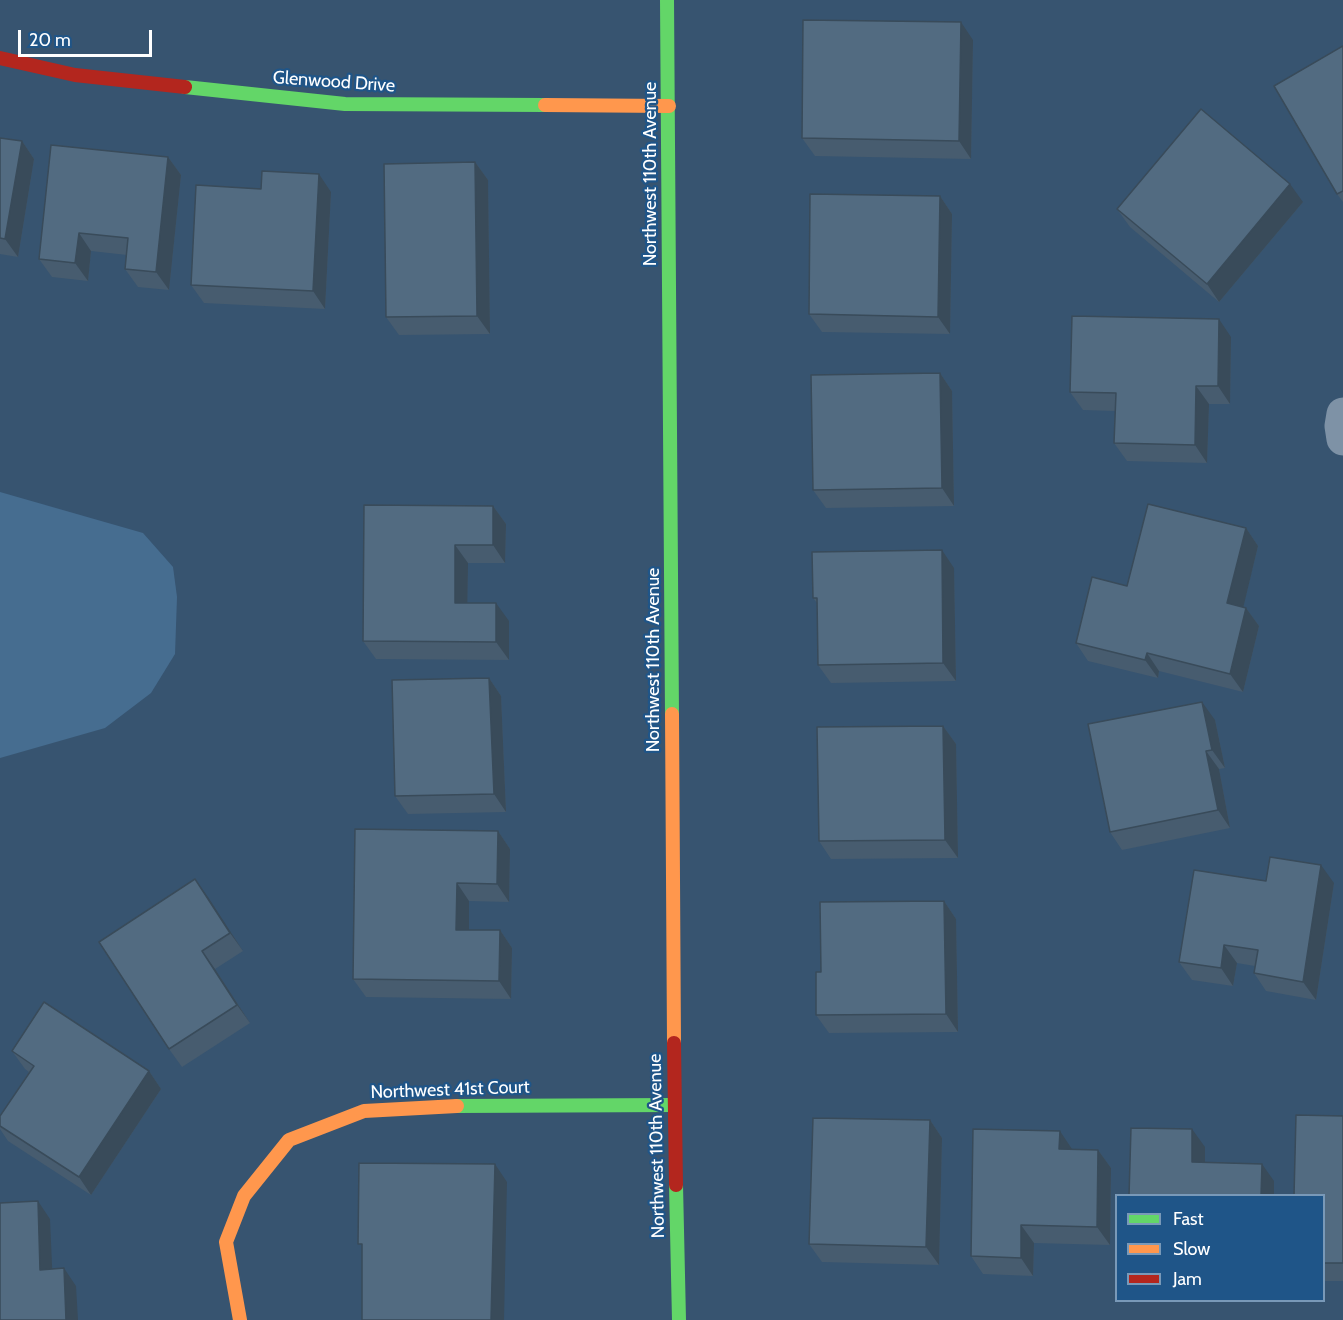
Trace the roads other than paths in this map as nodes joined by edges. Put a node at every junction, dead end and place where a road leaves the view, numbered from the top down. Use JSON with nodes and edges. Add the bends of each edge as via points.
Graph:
{"nodes":[{"id":1,"x":668,"y":0,"type":"edge"},
{"id":2,"x":0,"y":58,"type":"edge"},
{"id":3,"x":669,"y":106,"type":"junction"},
{"id":4,"x":1343,"y":414,"type":"edge"},
{"id":5,"x":1343,"y":439,"type":"edge"},
{"id":6,"x":674,"y":1105,"type":"junction"},
{"id":7,"x":240,"y":1320,"type":"edge"},
{"id":8,"x":679,"y":1320,"type":"edge"}],
"edges":[{"from":1,"to":3,"type":"street","name":"Northwest 110th Avenue"},
{"from":2,"to":3,"type":"street","name":"Glenwood Drive","via":[[75,75],[345,104]]},
{"from":3,"to":6,"type":"street","name":"Northwest 110th Avenue"},
{"from":4,"to":5,"type":"street"},
{"from":6,"to":7,"type":"street","name":"Northwest 41st Court","via":[[479,1105],[364,1111],[289,1140],[244,1196],[226,1242]]},
{"from":6,"to":8,"type":"street","name":"Northwest 110th Avenue"}]}
